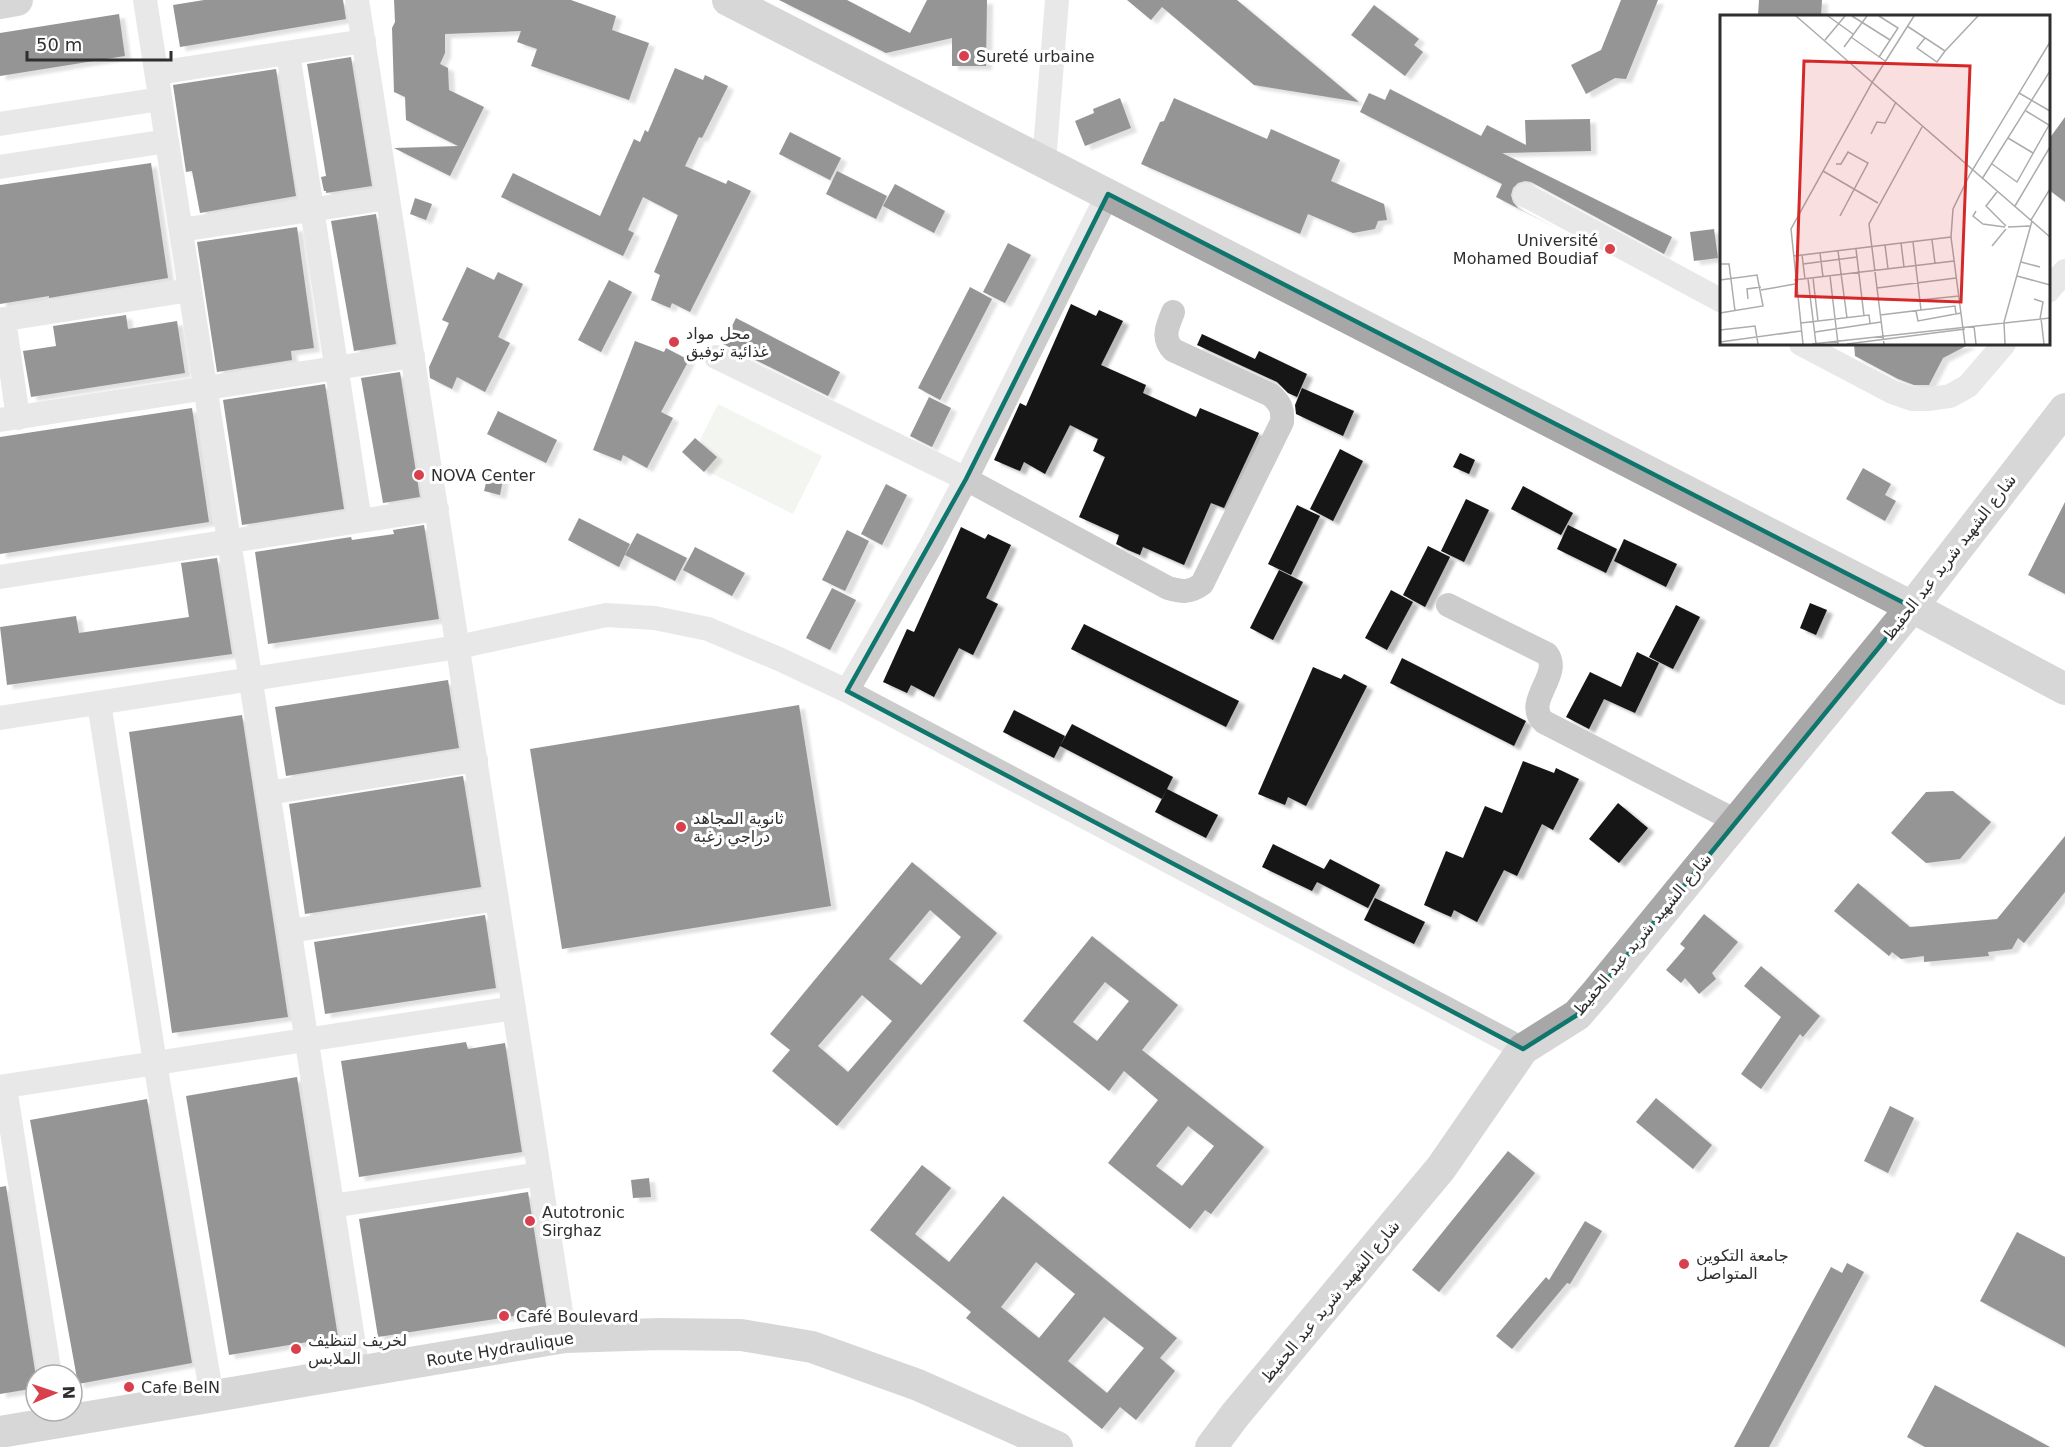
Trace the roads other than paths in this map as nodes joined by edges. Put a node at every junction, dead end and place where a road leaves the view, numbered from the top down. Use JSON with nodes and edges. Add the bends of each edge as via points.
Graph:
{"nodes":[{"id":1,"x":17,"y":0,"type":"edge"},
{"id":2,"x":145,"y":0,"type":"edge"},
{"id":3,"x":357,"y":0,"type":"edge"},
{"id":4,"x":728,"y":0,"type":"edge"},
{"id":5,"x":1057,"y":0,"type":"edge"},
{"id":6,"x":0,"y":3,"type":"edge"},
{"id":7,"x":364,"y":41,"type":"junction"},
{"id":8,"x":288,"y":53,"type":"junction"},
{"id":9,"x":156,"y":73,"type":"junction"},
{"id":10,"x":160,"y":99,"type":"junction"},
{"id":11,"x":0,"y":124,"type":"edge"},
{"id":12,"x":167,"y":141,"type":"junction"},
{"id":13,"x":1044,"y":162,"type":"junction"},
{"id":14,"x":0,"y":168,"type":"edge"},
{"id":15,"x":1108,"y":194,"type":"junction"},
{"id":16,"x":1525,"y":195,"type":"dead end"},
{"id":17,"x":388,"y":198,"type":"junction"},
{"id":18,"x":312,"y":210,"type":"junction"},
{"id":19,"x":181,"y":230,"type":"junction"},
{"id":20,"x":2065,"y":271,"type":"edge"},
{"id":21,"x":190,"y":290,"type":"junction"},
{"id":22,"x":2050,"y":290,"type":"edge"},
{"id":23,"x":1720,"y":300,"type":"edge"},
{"id":24,"x":1173,"y":312,"type":"dead end"},
{"id":25,"x":2,"y":320,"type":"edge"},
{"id":26,"x":1803,"y":345,"type":"edge"},
{"id":27,"x":2003,"y":345,"type":"edge"},
{"id":28,"x":413,"y":356,"type":"junction"},
{"id":29,"x":716,"y":357,"type":"dead end"},
{"id":30,"x":336,"y":368,"type":"junction"},
{"id":31,"x":205,"y":388,"type":"junction"},
{"id":32,"x":2065,"y":409,"type":"edge"},
{"id":33,"x":9,"y":419,"type":"edge"},
{"id":34,"x":966,"y":479,"type":"junction"},
{"id":35,"x":437,"y":509,"type":"junction"},
{"id":36,"x":360,"y":521,"type":"junction"},
{"id":37,"x":229,"y":542,"type":"junction"},
{"id":38,"x":0,"y":578,"type":"edge"},
{"id":39,"x":1448,"y":605,"type":"dead end"},
{"id":40,"x":1912,"y":608,"type":"junction"},
{"id":41,"x":458,"y":647,"type":"junction"},
{"id":42,"x":250,"y":679,"type":"junction"},
{"id":43,"x":2065,"y":689,"type":"edge"},
{"id":44,"x":847,"y":691,"type":"junction"},
{"id":45,"x":99,"y":703,"type":"junction"},
{"id":46,"x":0,"y":718,"type":"edge"},
{"id":47,"x":476,"y":760,"type":"junction"},
{"id":48,"x":268,"y":793,"type":"junction"},
{"id":49,"x":1737,"y":820,"type":"junction"},
{"id":50,"x":497,"y":899,"type":"junction"},
{"id":51,"x":290,"y":931,"type":"junction"},
{"id":52,"x":514,"y":1008,"type":"junction"},
{"id":53,"x":306,"y":1040,"type":"junction"},
{"id":54,"x":1522,"y":1049,"type":"junction"},
{"id":55,"x":155,"y":1063,"type":"junction"},
{"id":56,"x":3,"y":1087,"type":"edge"},
{"id":57,"x":540,"y":1174,"type":"junction"},
{"id":58,"x":332,"y":1206,"type":"junction"},
{"id":59,"x":565,"y":1337,"type":"junction"},
{"id":60,"x":48,"y":1363,"type":"edge"},
{"id":61,"x":358,"y":1371,"type":"junction"},
{"id":62,"x":212,"y":1397,"type":"junction"},
{"id":63,"x":84,"y":1413,"type":"edge"},
{"id":64,"x":30,"y":1423,"type":"edge"},
{"id":65,"x":0,"y":1431,"type":"edge"},
{"id":66,"x":1057,"y":1447,"type":"edge"},
{"id":67,"x":1210,"y":1447,"type":"edge"}],
"edges":[{"from":1,"to":6,"type":"main road"},
{"from":2,"to":9,"type":"street"},
{"from":3,"to":7,"type":"street"},
{"from":4,"to":13,"type":"main road"},
{"from":5,"to":13,"type":"street"},
{"from":7,"to":8,"type":"street"},
{"from":7,"to":17,"type":"street"},
{"from":8,"to":9,"type":"street"},
{"from":8,"to":18,"type":"street"},
{"from":9,"to":10,"type":"street"},
{"from":10,"to":11,"type":"street"},
{"from":10,"to":12,"type":"street"},
{"from":12,"to":14,"type":"street"},
{"from":12,"to":19,"type":"street"},
{"from":13,"to":15,"type":"main road"},
{"from":15,"to":34,"type":"street"},
{"from":15,"to":40,"type":"main road"},
{"from":16,"to":23,"type":"street"},
{"from":17,"to":18,"type":"street"},
{"from":17,"to":28,"type":"street"},
{"from":18,"to":19,"type":"street"},
{"from":18,"to":30,"type":"street"},
{"from":19,"to":21,"type":"street"},
{"from":20,"to":22,"type":"street"},
{"from":21,"to":25,"type":"street"},
{"from":21,"to":31,"type":"street"},
{"from":24,"to":34,"type":"street","via":[[1166,334],[1173,350],[1271,396],[1282,411],[1282,422],[1202,584],[1192,591],[1168,588]]},
{"from":25,"to":33,"type":"street"},
{"from":26,"to":27,"type":"street","via":[[1892,392],[1912,399],[1930,399],[1950,396],[1968,386]]},
{"from":28,"to":30,"type":"street"},
{"from":28,"to":35,"type":"street"},
{"from":29,"to":34,"type":"street"},
{"from":30,"to":31,"type":"street"},
{"from":30,"to":36,"type":"street"},
{"from":31,"to":33,"type":"street"},
{"from":31,"to":37,"type":"street"},
{"from":32,"to":40,"type":"main road","name":"شارع الشهيد شريد عبد الحفيظ"},
{"from":34,"to":44,"type":"street"},
{"from":35,"to":36,"type":"street"},
{"from":35,"to":41,"type":"street"},
{"from":36,"to":37,"type":"street"},
{"from":37,"to":38,"type":"street"},
{"from":37,"to":42,"type":"street"},
{"from":39,"to":49,"type":"street","via":[[1552,660],[1538,701],[1538,717],[1544,722]]},
{"from":40,"to":43,"type":"main road"},
{"from":40,"to":49,"type":"main road","name":"شارع الشهيد شريد عبد الحفيظ"},
{"from":41,"to":42,"type":"street"},
{"from":41,"to":44,"type":"street","via":[[606,615],[655,618],[708,629]]},
{"from":41,"to":47,"type":"street"},
{"from":42,"to":45,"type":"street"},
{"from":42,"to":48,"type":"street"},
{"from":44,"to":54,"type":"street"},
{"from":45,"to":46,"type":"street"},
{"from":45,"to":55,"type":"street"},
{"from":47,"to":48,"type":"street"},
{"from":47,"to":50,"type":"street"},
{"from":48,"to":51,"type":"street"},
{"from":49,"to":54,"type":"main road","name":"شارع الشهيد شريد عبد الحفيظ","via":[[1576,1015]]},
{"from":50,"to":51,"type":"street"},
{"from":50,"to":52,"type":"street"},
{"from":51,"to":53,"type":"street"},
{"from":52,"to":53,"type":"street"},
{"from":52,"to":57,"type":"street"},
{"from":53,"to":55,"type":"street"},
{"from":53,"to":58,"type":"street"},
{"from":54,"to":67,"type":"main road","name":"شارع الشهيد شريد عبد الحفيظ","via":[[1441,1168]]},
{"from":55,"to":56,"type":"street"},
{"from":55,"to":62,"type":"street"},
{"from":56,"to":60,"type":"street"},
{"from":57,"to":58,"type":"street"},
{"from":57,"to":59,"type":"street"},
{"from":58,"to":61,"type":"street"},
{"from":59,"to":61,"type":"main road","name":"Route Hydraulique"},
{"from":59,"to":66,"type":"main road","name":"Route Hydraulique","via":[[741,1335],[812,1347],[918,1384]]},
{"from":61,"to":62,"type":"main road","name":"Route Hydraulique"},
{"from":62,"to":63,"type":"main road","name":"Route Hydraulique"},
{"from":64,"to":65,"type":"main road","name":"Route Hydraulique"}]}
